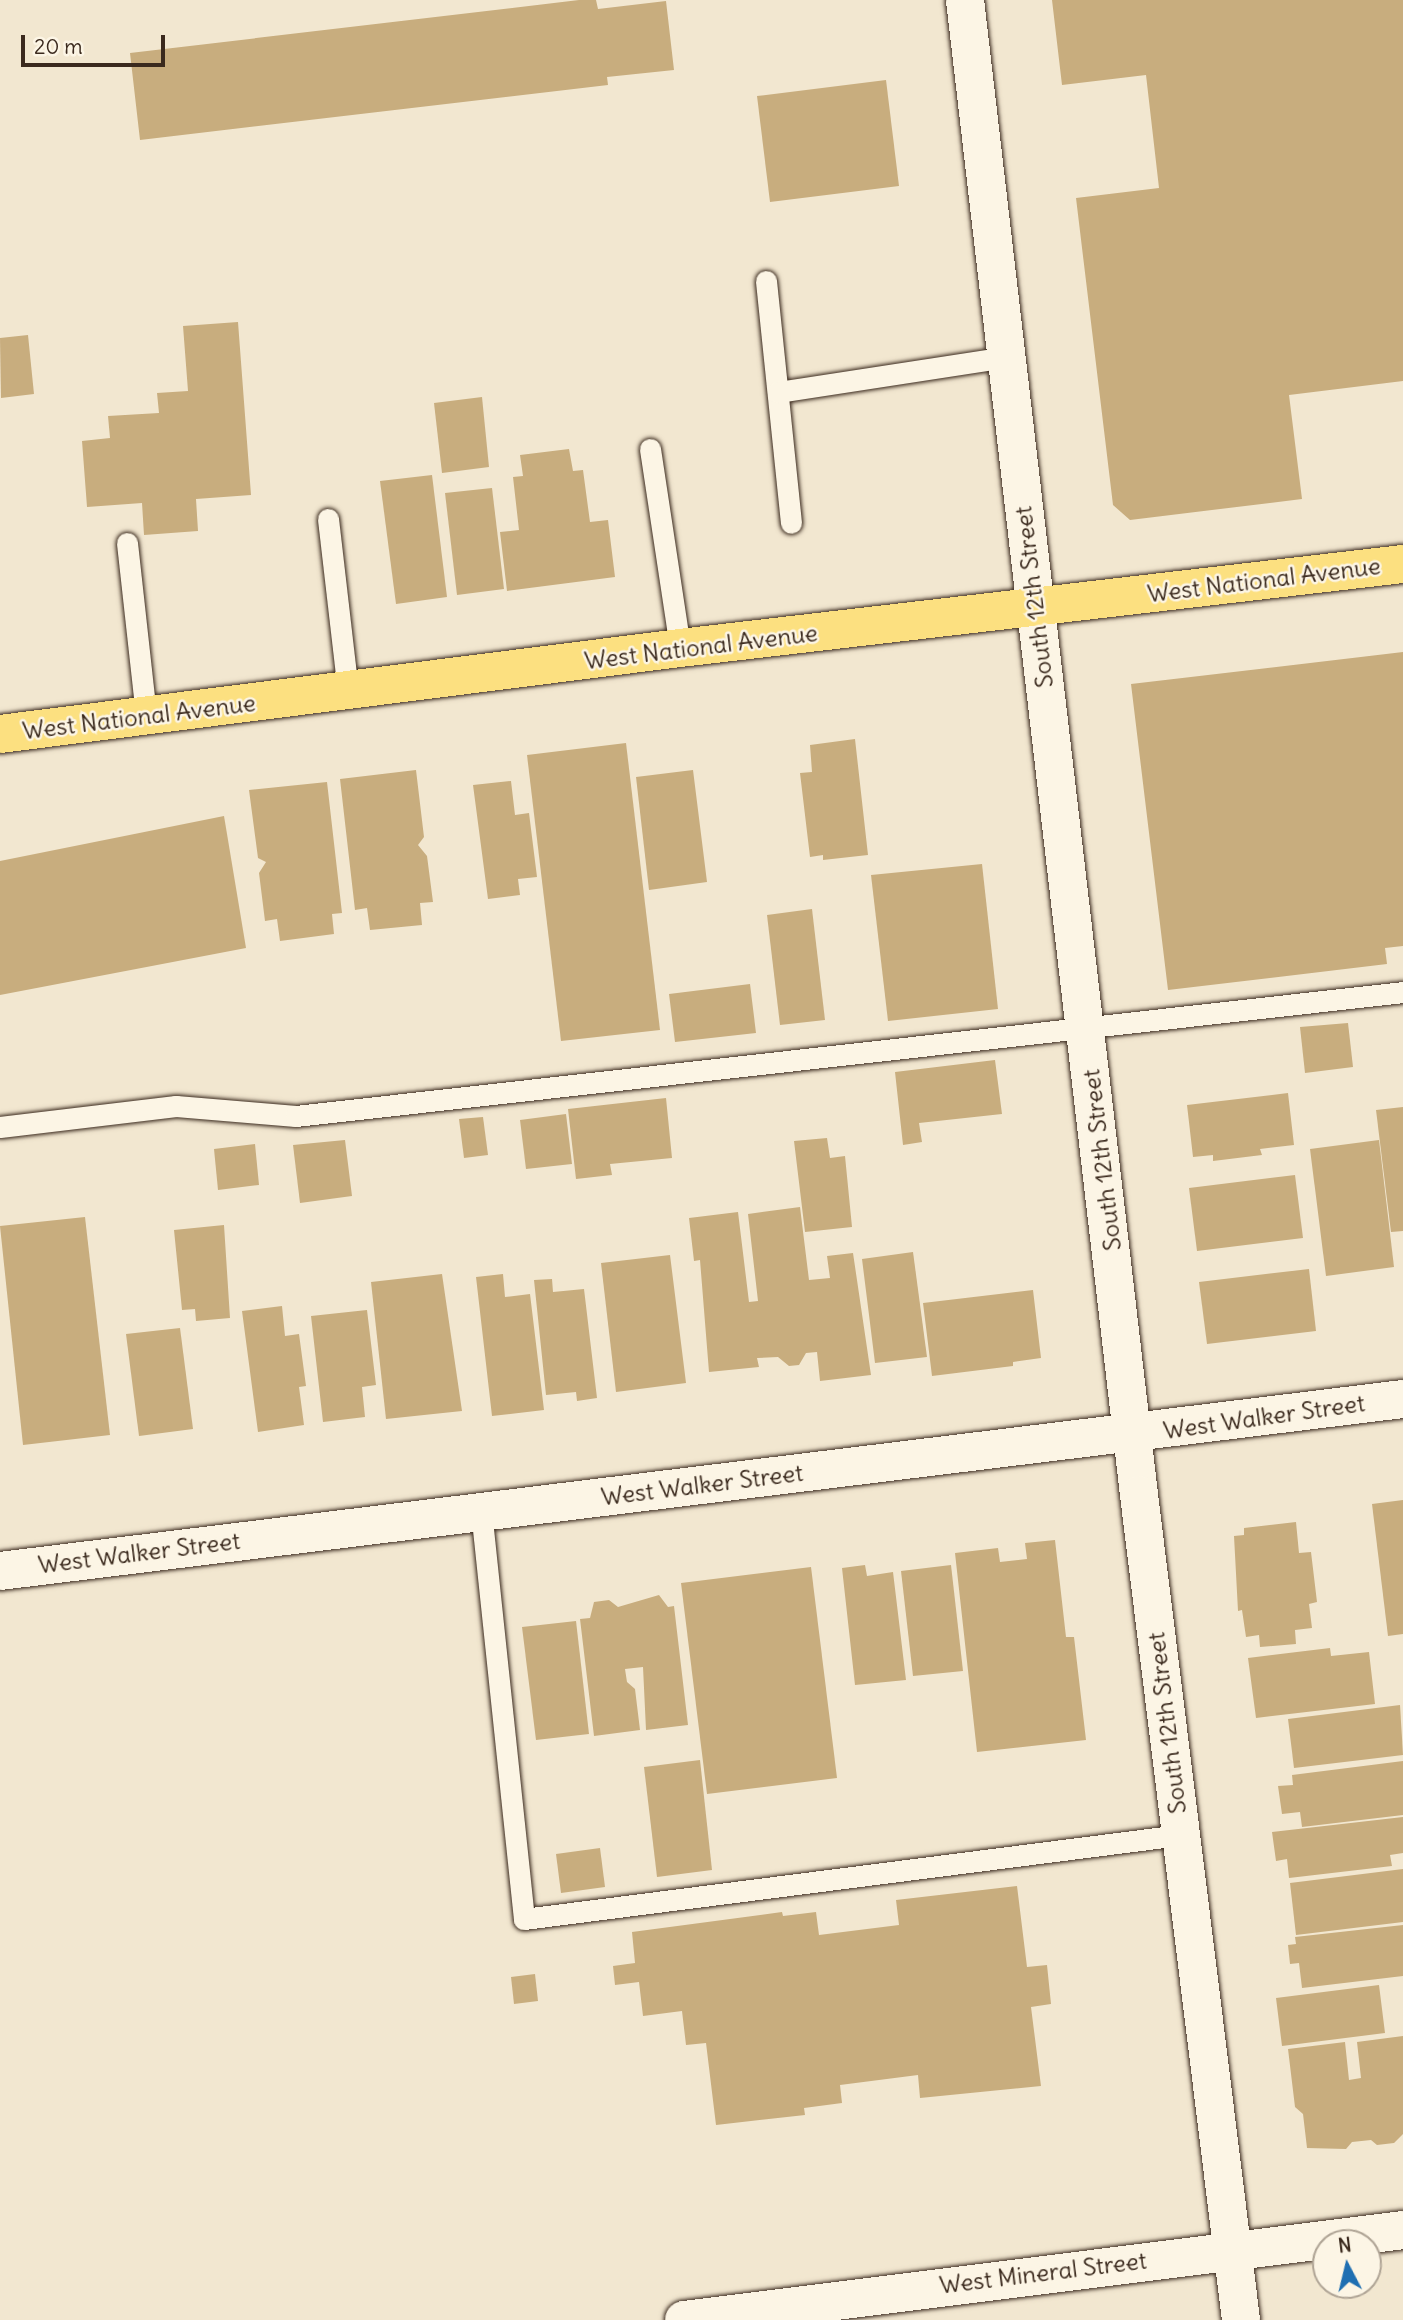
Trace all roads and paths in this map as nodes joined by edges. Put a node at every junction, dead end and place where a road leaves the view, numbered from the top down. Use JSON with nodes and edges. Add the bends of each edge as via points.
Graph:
{"nodes":[{"id":1,"x":965,"y":0,"type":"edge"},
{"id":2,"x":766,"y":281,"type":"dead end"},
{"id":3,"x":1006,"y":357,"type":"junction"},
{"id":4,"x":778,"y":392,"type":"junction"},
{"id":5,"x":650,"y":449,"type":"dead end"},
{"id":6,"x":328,"y":519,"type":"dead end"},
{"id":7,"x":791,"y":523,"type":"dead end"},
{"id":8,"x":127,"y":543,"type":"dead end"},
{"id":9,"x":1403,"y":564,"type":"edge"},
{"id":10,"x":1035,"y":607,"type":"junction"},
{"id":11,"x":680,"y":648,"type":"junction"},
{"id":12,"x":348,"y":691,"type":"junction"},
{"id":13,"x":146,"y":713,"type":"junction"},
{"id":14,"x":0,"y":734,"type":"edge"},
{"id":15,"x":1403,"y":992,"type":"edge"},
{"id":16,"x":1086,"y":1031,"type":"junction"},
{"id":17,"x":0,"y":1127,"type":"edge"},
{"id":18,"x":1403,"y":1399,"type":"edge"},
{"id":19,"x":1134,"y":1435,"type":"junction"},
{"id":20,"x":481,"y":1510,"type":"junction"},
{"id":21,"x":0,"y":1571,"type":"edge"},
{"id":22,"x":1180,"y":1835,"type":"junction"},
{"id":23,"x":1403,"y":2230,"type":"edge"},
{"id":24,"x":1232,"y":2250,"type":"junction"},
{"id":25,"x":684,"y":2320,"type":"edge"},
{"id":26,"x":1241,"y":2320,"type":"edge"}],
"edges":[{"from":1,"to":3,"type":"street","name":"South 12th Street"},
{"from":2,"to":4,"type":"lane"},
{"from":3,"to":4,"type":"lane"},
{"from":3,"to":10,"type":"street","name":"South 12th Street"},
{"from":4,"to":7,"type":"lane"},
{"from":5,"to":11,"type":"lane"},
{"from":6,"to":12,"type":"lane"},
{"from":8,"to":13,"type":"lane"},
{"from":9,"to":10,"type":"main road","name":"West National Avenue"},
{"from":10,"to":11,"type":"main road","name":"West National Avenue"},
{"from":10,"to":16,"type":"street","name":"South 12th Street"},
{"from":11,"to":12,"type":"main road","name":"West National Avenue"},
{"from":12,"to":13,"type":"main road","name":"West National Avenue"},
{"from":13,"to":14,"type":"main road","name":"West National Avenue"},
{"from":15,"to":16,"type":"lane"},
{"from":16,"to":17,"type":"lane","via":[[296,1116],[176,1106]]},
{"from":16,"to":19,"type":"street","name":"South 12th Street"},
{"from":18,"to":19,"type":"street","name":"West Walker Street"},
{"from":19,"to":20,"type":"street","name":"West Walker Street"},
{"from":19,"to":22,"type":"street","name":"South 12th Street"},
{"from":20,"to":21,"type":"street","name":"West Walker Street"},
{"from":20,"to":22,"type":"lane","via":[[524,1919]]},
{"from":22,"to":24,"type":"street","name":"South 12th Street"},
{"from":23,"to":24,"type":"street","name":"West Mineral Street"},
{"from":24,"to":25,"type":"street","name":"West Mineral Street"},
{"from":24,"to":26,"type":"street","name":"South 12th Street"}]}
